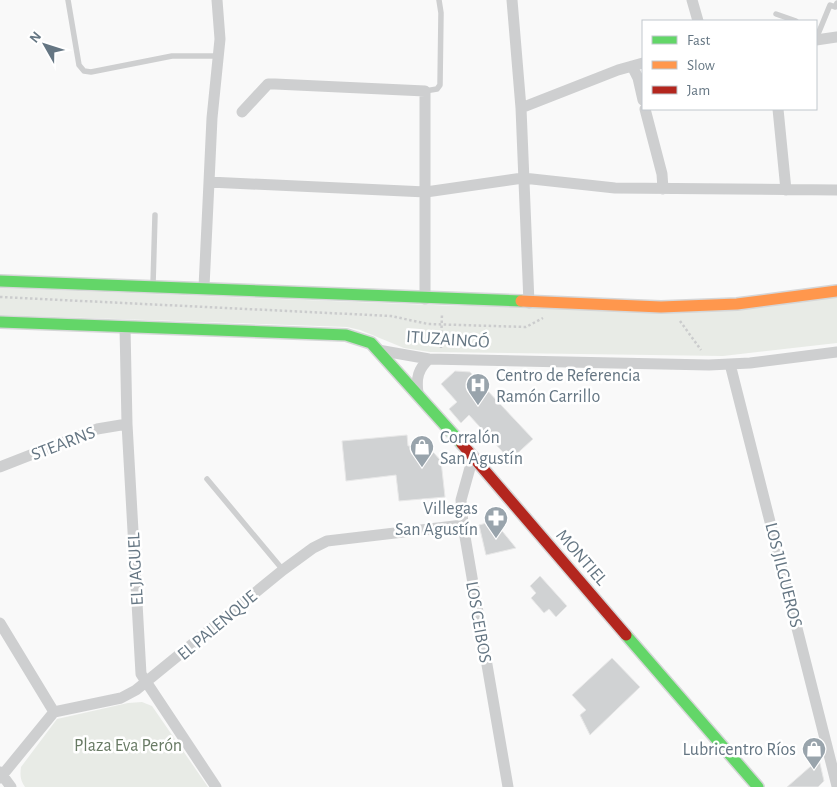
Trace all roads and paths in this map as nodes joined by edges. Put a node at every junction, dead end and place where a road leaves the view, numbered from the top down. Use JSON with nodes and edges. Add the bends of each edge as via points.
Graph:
{"nodes":[{"id":1,"x":68,"y":0,"type":"edge"},
{"id":2,"x":217,"y":0,"type":"edge"},
{"id":3,"x":439,"y":0,"type":"edge"},
{"id":4,"x":512,"y":0,"type":"edge"},
{"id":5,"x":692,"y":0,"type":"edge"},
{"id":6,"x":837,"y":3,"type":"edge"},
{"id":7,"x":776,"y":14,"type":"dead end"},
{"id":8,"x":698,"y":20,"type":"edge"},
{"id":9,"x":793,"y":20,"type":"edge"},
{"id":10,"x":837,"y":37,"type":"edge"},
{"id":11,"x":817,"y":38,"type":"edge"},
{"id":12,"x":817,"y":40,"type":"edge"},
{"id":13,"x":219,"y":56,"type":"junction"},
{"id":14,"x":638,"y":64,"type":"edge"},
{"id":15,"x":425,"y":91,"type":"junction"},
{"id":16,"x":642,"y":93,"type":"edge"},
{"id":17,"x":521,"y":108,"type":"junction"},
{"id":18,"x":646,"y":110,"type":"edge"},
{"id":19,"x":778,"y":110,"type":"edge"},
{"id":20,"x":242,"y":112,"type":"dead end"},
{"id":21,"x":523,"y":178,"type":"junction"},
{"id":22,"x":209,"y":182,"type":"junction"},
{"id":23,"x":663,"y":189,"type":"junction"},
{"id":24,"x":786,"y":190,"type":"junction"},
{"id":25,"x":837,"y":190,"type":"edge"},
{"id":26,"x":426,"y":192,"type":"junction"},
{"id":27,"x":155,"y":215,"type":"dead end"},
{"id":28,"x":0,"y":281,"type":"edge"},
{"id":29,"x":154,"y":285,"type":"junction"},
{"id":30,"x":204,"y":287,"type":"junction"},
{"id":31,"x":837,"y":291,"type":"edge"},
{"id":32,"x":425,"y":299,"type":"junction"},
{"id":33,"x":443,"y":300,"type":"junction"},
{"id":34,"x":529,"y":303,"type":"junction"},
{"id":35,"x":679,"y":319,"type":"dead end"},
{"id":36,"x":0,"y":322,"type":"edge"},
{"id":37,"x":125,"y":327,"type":"junction"},
{"id":38,"x":378,"y":350,"type":"junction"},
{"id":39,"x":701,"y":350,"type":"dead end"},
{"id":40,"x":837,"y":352,"type":"edge"},
{"id":41,"x":430,"y":359,"type":"junction"},
{"id":42,"x":443,"y":359,"type":"junction"},
{"id":43,"x":730,"y":364,"type":"junction"},
{"id":44,"x":418,"y":393,"type":"junction"},
{"id":45,"x":127,"y":424,"type":"junction"},
{"id":46,"x":473,"y":457,"type":"junction"},
{"id":47,"x":0,"y":468,"type":"edge"},
{"id":48,"x":207,"y":479,"type":"dead end"},
{"id":49,"x":463,"y":525,"type":"junction"},
{"id":50,"x":283,"y":570,"type":"junction"},
{"id":51,"x":0,"y":623,"type":"edge"},
{"id":52,"x":146,"y":684,"type":"junction"},
{"id":53,"x":54,"y":712,"type":"junction"},
{"id":54,"x":1,"y":775,"type":"edge"},
{"id":55,"x":837,"y":786,"type":"edge"},
{"id":56,"x":11,"y":787,"type":"edge"},
{"id":57,"x":216,"y":787,"type":"edge"},
{"id":58,"x":508,"y":787,"type":"edge"},
{"id":59,"x":758,"y":787,"type":"edge"}],
"edges":[{"from":1,"to":13,"type":"lane","via":[[78,65],[84,72],[172,56]]},
{"from":2,"to":13,"type":"street"},
{"from":3,"to":15,"type":"lane","via":[[440,85],[437,89]]},
{"from":4,"to":17,"type":"street"},
{"from":5,"to":8,"type":"street"},
{"from":6,"to":11,"type":"lane","via":[[835,7],[830,5]]},
{"from":7,"to":9,"type":"lane"},
{"from":10,"to":12,"type":"street"},
{"from":13,"to":22,"type":"street"},
{"from":14,"to":16,"type":"street"},
{"from":14,"to":17,"type":"street"},
{"from":15,"to":20,"type":"street","via":[[268,84]]},
{"from":15,"to":26,"type":"street"},
{"from":17,"to":21,"type":"street"},
{"from":18,"to":23,"type":"street"},
{"from":19,"to":24,"type":"street"},
{"from":21,"to":23,"type":"street","via":[[615,188]]},
{"from":21,"to":26,"type":"street"},
{"from":21,"to":34,"type":"street"},
{"from":22,"to":26,"type":"street"},
{"from":22,"to":30,"type":"street"},
{"from":23,"to":24,"type":"street"},
{"from":24,"to":25,"type":"street"},
{"from":26,"to":32,"type":"street"},
{"from":27,"to":29,"type":"lane"},
{"from":28,"to":29,"type":"street"},
{"from":29,"to":30,"type":"street"},
{"from":30,"to":32,"type":"street"},
{"from":31,"to":34,"type":"street","via":[[698,307]]},
{"from":32,"to":33,"type":"street"},
{"from":33,"to":34,"type":"street"},
{"from":33,"to":42,"type":"path","via":[[440,344]]},
{"from":35,"to":39,"type":"path"},
{"from":36,"to":37,"type":"street","name":"ITUZAINGÓ"},
{"from":37,"to":38,"type":"street","name":"ITUZAINGÓ","via":[[346,334],[365,340]]},
{"from":37,"to":45,"type":"street","name":"EL JAGUEL"},
{"from":38,"to":41,"type":"street","name":"ITUZAINGÓ"},
{"from":38,"to":44,"type":"street","name":"MONTIEL"},
{"from":40,"to":43,"type":"street","name":"ITUZAINGÓ"},
{"from":41,"to":42,"type":"street","name":"ITUZAINGÓ"},
{"from":41,"to":44,"type":"street","via":[[418,373]]},
{"from":42,"to":43,"type":"street","name":"ITUZAINGÓ"},
{"from":43,"to":55,"type":"street","name":"LOS JILGUEROS"},
{"from":44,"to":46,"type":"street","name":"MONTIEL"},
{"from":45,"to":47,"type":"street","name":"STEARNS","via":[[97,429]]},
{"from":45,"to":52,"type":"street","name":"EL JAGUEL","via":[[140,662]]},
{"from":46,"to":49,"type":"street","name":"LOS CEIBOS","via":[[461,500]]},
{"from":46,"to":59,"type":"street","name":"MONTIEL"},
{"from":48,"to":50,"type":"lane"},
{"from":49,"to":50,"type":"street","name":"EL PALENQUE","via":[[326,541]]},
{"from":49,"to":58,"type":"street","name":"LOS CEIBOS"},
{"from":50,"to":52,"type":"street","name":"EL PALENQUE"},
{"from":51,"to":53,"type":"street"},
{"from":52,"to":53,"type":"street","name":"EL PALENQUE","via":[[121,698]]},
{"from":52,"to":57,"type":"street","name":"EL JAGUEL"},
{"from":53,"to":54,"type":"street"},
{"from":54,"to":56,"type":"street"}]}
